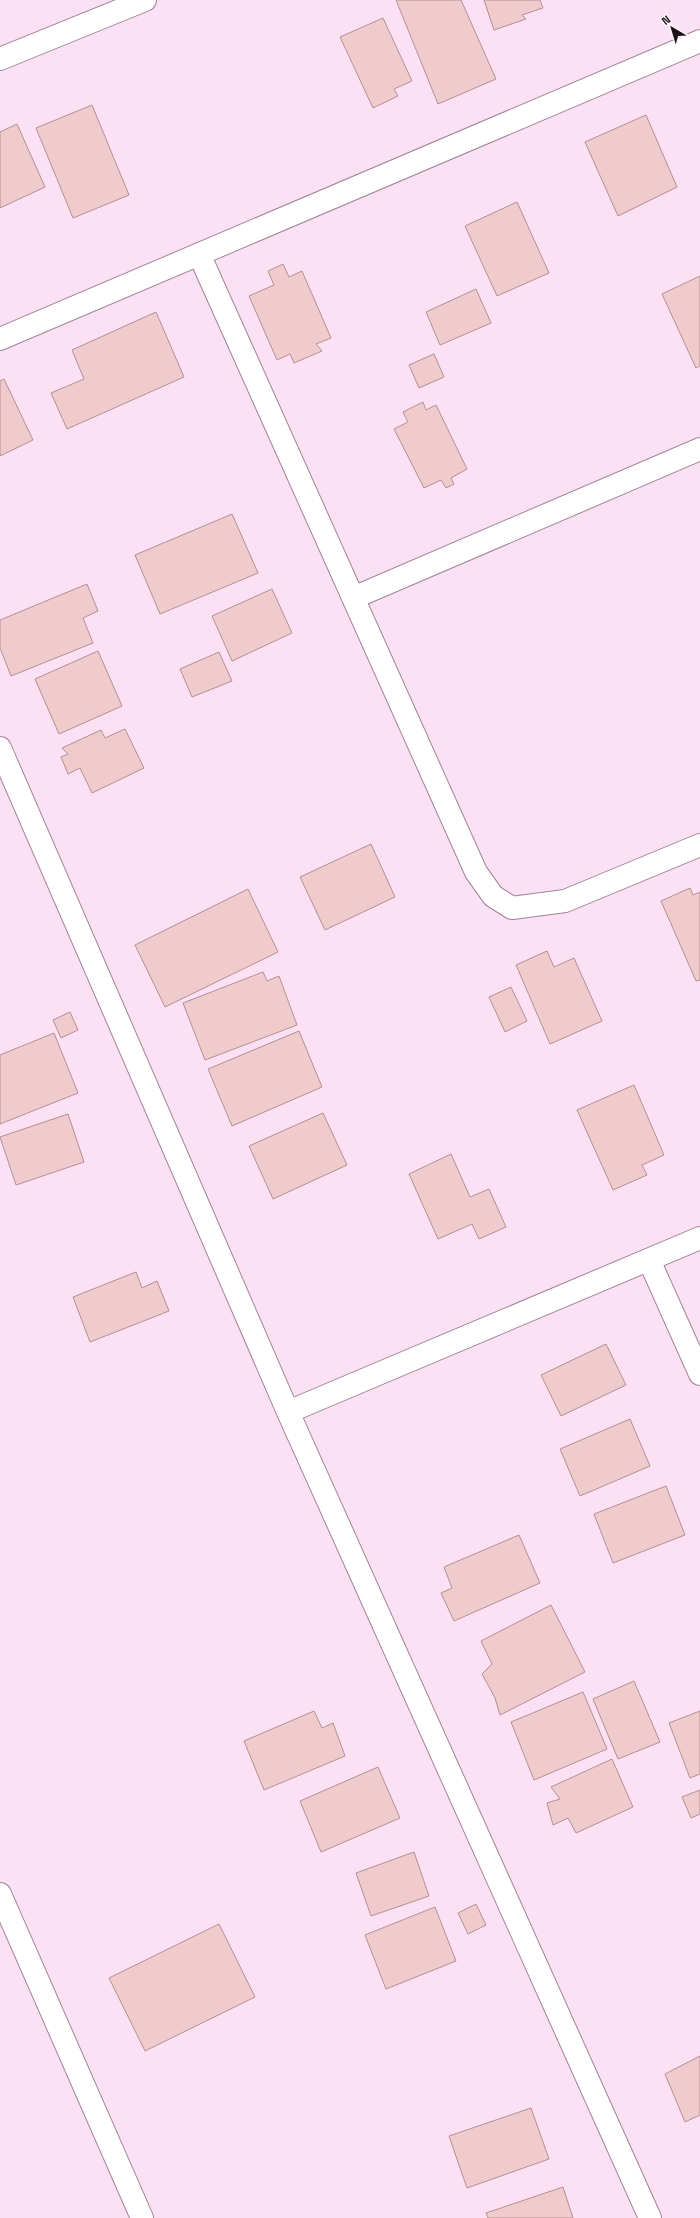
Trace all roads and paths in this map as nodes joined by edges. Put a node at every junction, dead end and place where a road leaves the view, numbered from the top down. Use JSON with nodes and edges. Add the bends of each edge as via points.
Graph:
{"nodes":[{"id":1,"x":145,"y":0,"type":"edge"},
{"id":2,"x":700,"y":41,"type":"edge"},
{"id":3,"x":0,"y":59,"type":"edge"},
{"id":4,"x":200,"y":254,"type":"junction"},
{"id":5,"x":0,"y":339,"type":"edge"},
{"id":6,"x":700,"y":449,"type":"edge"},
{"id":7,"x":353,"y":598,"type":"junction"},
{"id":8,"x":0,"y":748,"type":"edge"},
{"id":9,"x":700,"y":845,"type":"edge"},
{"id":10,"x":700,"y":1238,"type":"edge"},
{"id":11,"x":649,"y":1260,"type":"junction"},
{"id":12,"x":700,"y":1374,"type":"edge"},
{"id":13,"x":288,"y":1412,"type":"junction"},
{"id":14,"x":0,"y":1894,"type":"edge"},
{"id":15,"x":6,"y":1925,"type":"edge"},
{"id":16,"x":142,"y":2218,"type":"edge"},
{"id":17,"x":650,"y":2218,"type":"edge"}],
"edges":[{"from":1,"to":3,"type":"street"},
{"from":2,"to":4,"type":"street"},
{"from":4,"to":5,"type":"street"},
{"from":4,"to":7,"type":"street"},
{"from":6,"to":7,"type":"street"},
{"from":7,"to":9,"type":"street","via":[[476,872],[493,896],[512,908],[565,902]]},
{"from":8,"to":13,"type":"street"},
{"from":10,"to":11,"type":"street"},
{"from":11,"to":12,"type":"street"},
{"from":11,"to":13,"type":"street"},
{"from":13,"to":17,"type":"street"},
{"from":14,"to":15,"type":"street"},
{"from":15,"to":16,"type":"street"}]}
